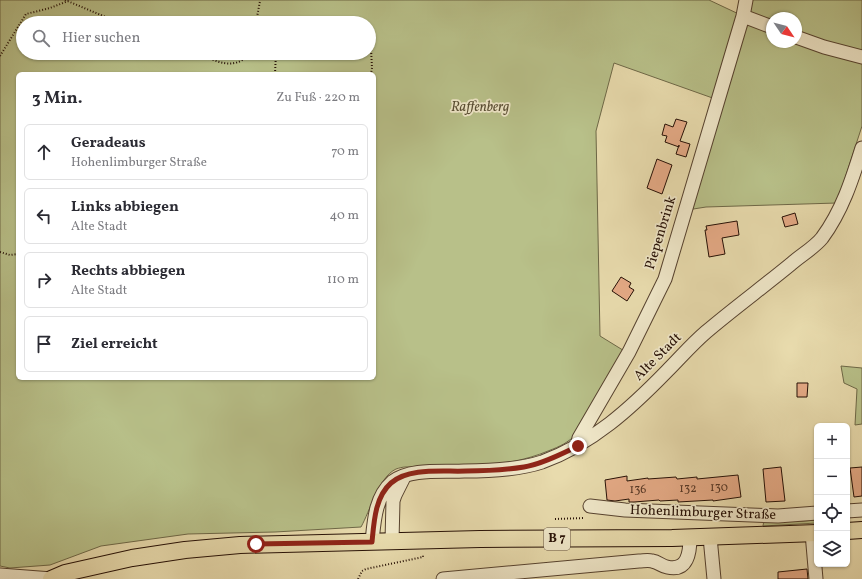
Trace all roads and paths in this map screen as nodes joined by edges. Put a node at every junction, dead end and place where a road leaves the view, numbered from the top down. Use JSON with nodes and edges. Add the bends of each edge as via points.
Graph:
{"nodes":[{"id":1,"x":65,"y":0,"type":"edge"},
{"id":2,"x":746,"y":0,"type":"edge"},
{"id":3,"x":68,"y":1,"type":"junction"},
{"id":4,"x":260,"y":1,"type":"dead end"},
{"id":5,"x":25,"y":16,"type":"edge"},
{"id":6,"x":103,"y":16,"type":"edge"},
{"id":7,"x":257,"y":16,"type":"edge"},
{"id":8,"x":743,"y":16,"type":"junction"},
{"id":9,"x":766,"y":25,"type":"edge"},
{"id":10,"x":16,"y":30,"type":"edge"},
{"id":11,"x":802,"y":39,"type":"edge"},
{"id":12,"x":0,"y":56,"type":"edge"},
{"id":13,"x":862,"y":57,"type":"edge"},
{"id":14,"x":215,"y":60,"type":"edge"},
{"id":15,"x":245,"y":60,"type":"edge"},
{"id":16,"x":276,"y":60,"type":"edge"},
{"id":17,"x":372,"y":60,"type":"edge"},
{"id":18,"x":275,"y":72,"type":"edge"},
{"id":19,"x":371,"y":72,"type":"edge"},
{"id":20,"x":862,"y":148,"type":"edge"},
{"id":21,"x":0,"y":252,"type":"edge"},
{"id":22,"x":16,"y":254,"type":"edge"},
{"id":23,"x":578,"y":446,"type":"junction"},
{"id":24,"x":404,"y":477,"type":"junction"},
{"id":25,"x":590,"y":506,"type":"joint"},
{"id":26,"x":862,"y":510,"type":"edge"},
{"id":27,"x":850,"y":511,"type":"edge"},
{"id":28,"x":814,"y":513,"type":"edge"},
{"id":29,"x":555,"y":519,"type":"dead end"},
{"id":30,"x":862,"y":530,"type":"edge"},
{"id":31,"x":850,"y":531,"type":"edge"},
{"id":32,"x":814,"y":533,"type":"edge"},
{"id":33,"x":690,"y":537,"type":"junction"},
{"id":34,"x":710,"y":537,"type":"junction"},
{"id":35,"x":392,"y":541,"type":"junction"},
{"id":36,"x":424,"y":541,"type":"junction"},
{"id":37,"x":372,"y":542,"type":"junction"},
{"id":38,"x":815,"y":567,"type":"edge"},
{"id":39,"x":0,"y":575,"type":"edge"},
{"id":40,"x":51,"y":579,"type":"edge"},
{"id":41,"x":358,"y":579,"type":"edge"},
{"id":42,"x":443,"y":579,"type":"edge"},
{"id":43,"x":714,"y":579,"type":"edge"},
{"id":44,"x":816,"y":579,"type":"edge"}],
"edges":[{"from":1,"to":3,"type":"path"},
{"from":2,"to":8,"type":"street","name":"Piepenbrink"},
{"from":3,"to":5,"type":"path"},
{"from":3,"to":6,"type":"path"},
{"from":4,"to":7,"type":"path"},
{"from":8,"to":9,"type":"street"},
{"from":8,"to":23,"type":"street","name":"Piepenbrink","via":[[665,279],[629,352],[579,438]]},
{"from":10,"to":12,"type":"path"},
{"from":11,"to":13,"type":"street"},
{"from":14,"to":15,"type":"path","via":[[226,64]]},
{"from":16,"to":18,"type":"path"},
{"from":17,"to":19,"type":"path"},
{"from":20,"to":23,"type":"street","name":"Alte Stadt","via":[[847,195],[821,239],[704,333],[620,416]]},
{"from":21,"to":22,"type":"path"},
{"from":23,"to":24,"type":"street","name":"Alte Stadt","via":[[525,467],[429,471]]},
{"from":24,"to":35,"type":"street","via":[[393,501]]},
{"from":24,"to":37,"type":"street","name":"Alte Stadt","via":[[392,482],[383,492],[374,517]]},
{"from":25,"to":28,"type":"street","name":"Hohenlimburger Straße","via":[[625,510],[778,516]]},
{"from":25,"to":29,"type":"path","via":[[588,518]]},
{"from":26,"to":27,"type":"street"},
{"from":30,"to":31,"type":"main road"},
{"from":32,"to":34,"type":"main road","name":"Hohenlimburger Straße","number":"B 7"},
{"from":33,"to":34,"type":"main road","name":"Hohenlimburger Straße","number":"B 7"},
{"from":33,"to":36,"type":"main road","name":"Hohenlimburger Straße","number":"B 7"},
{"from":33,"to":42,"type":"street","name":"Hohenlimburger Straße","via":[[690,552],[677,568],[653,561],[639,561]]},
{"from":34,"to":43,"type":"street"},
{"from":35,"to":36,"type":"main road","name":"Hohenlimburger Straße","number":"B 7"},
{"from":35,"to":37,"type":"main road","name":"Hohenlimburger Straße","number":"B 7"},
{"from":36,"to":41,"type":"path","via":[[423,557],[366,569]]},
{"from":37,"to":40,"type":"main road","name":"Hohenlimburger Straße","number":"B 7","via":[[240,545],[185,550],[132,558],[65,573]]},
{"from":38,"to":44,"type":"street"},
{"from":39,"to":40,"type":"street","name":"Hohenlimburger Straße"}]}
